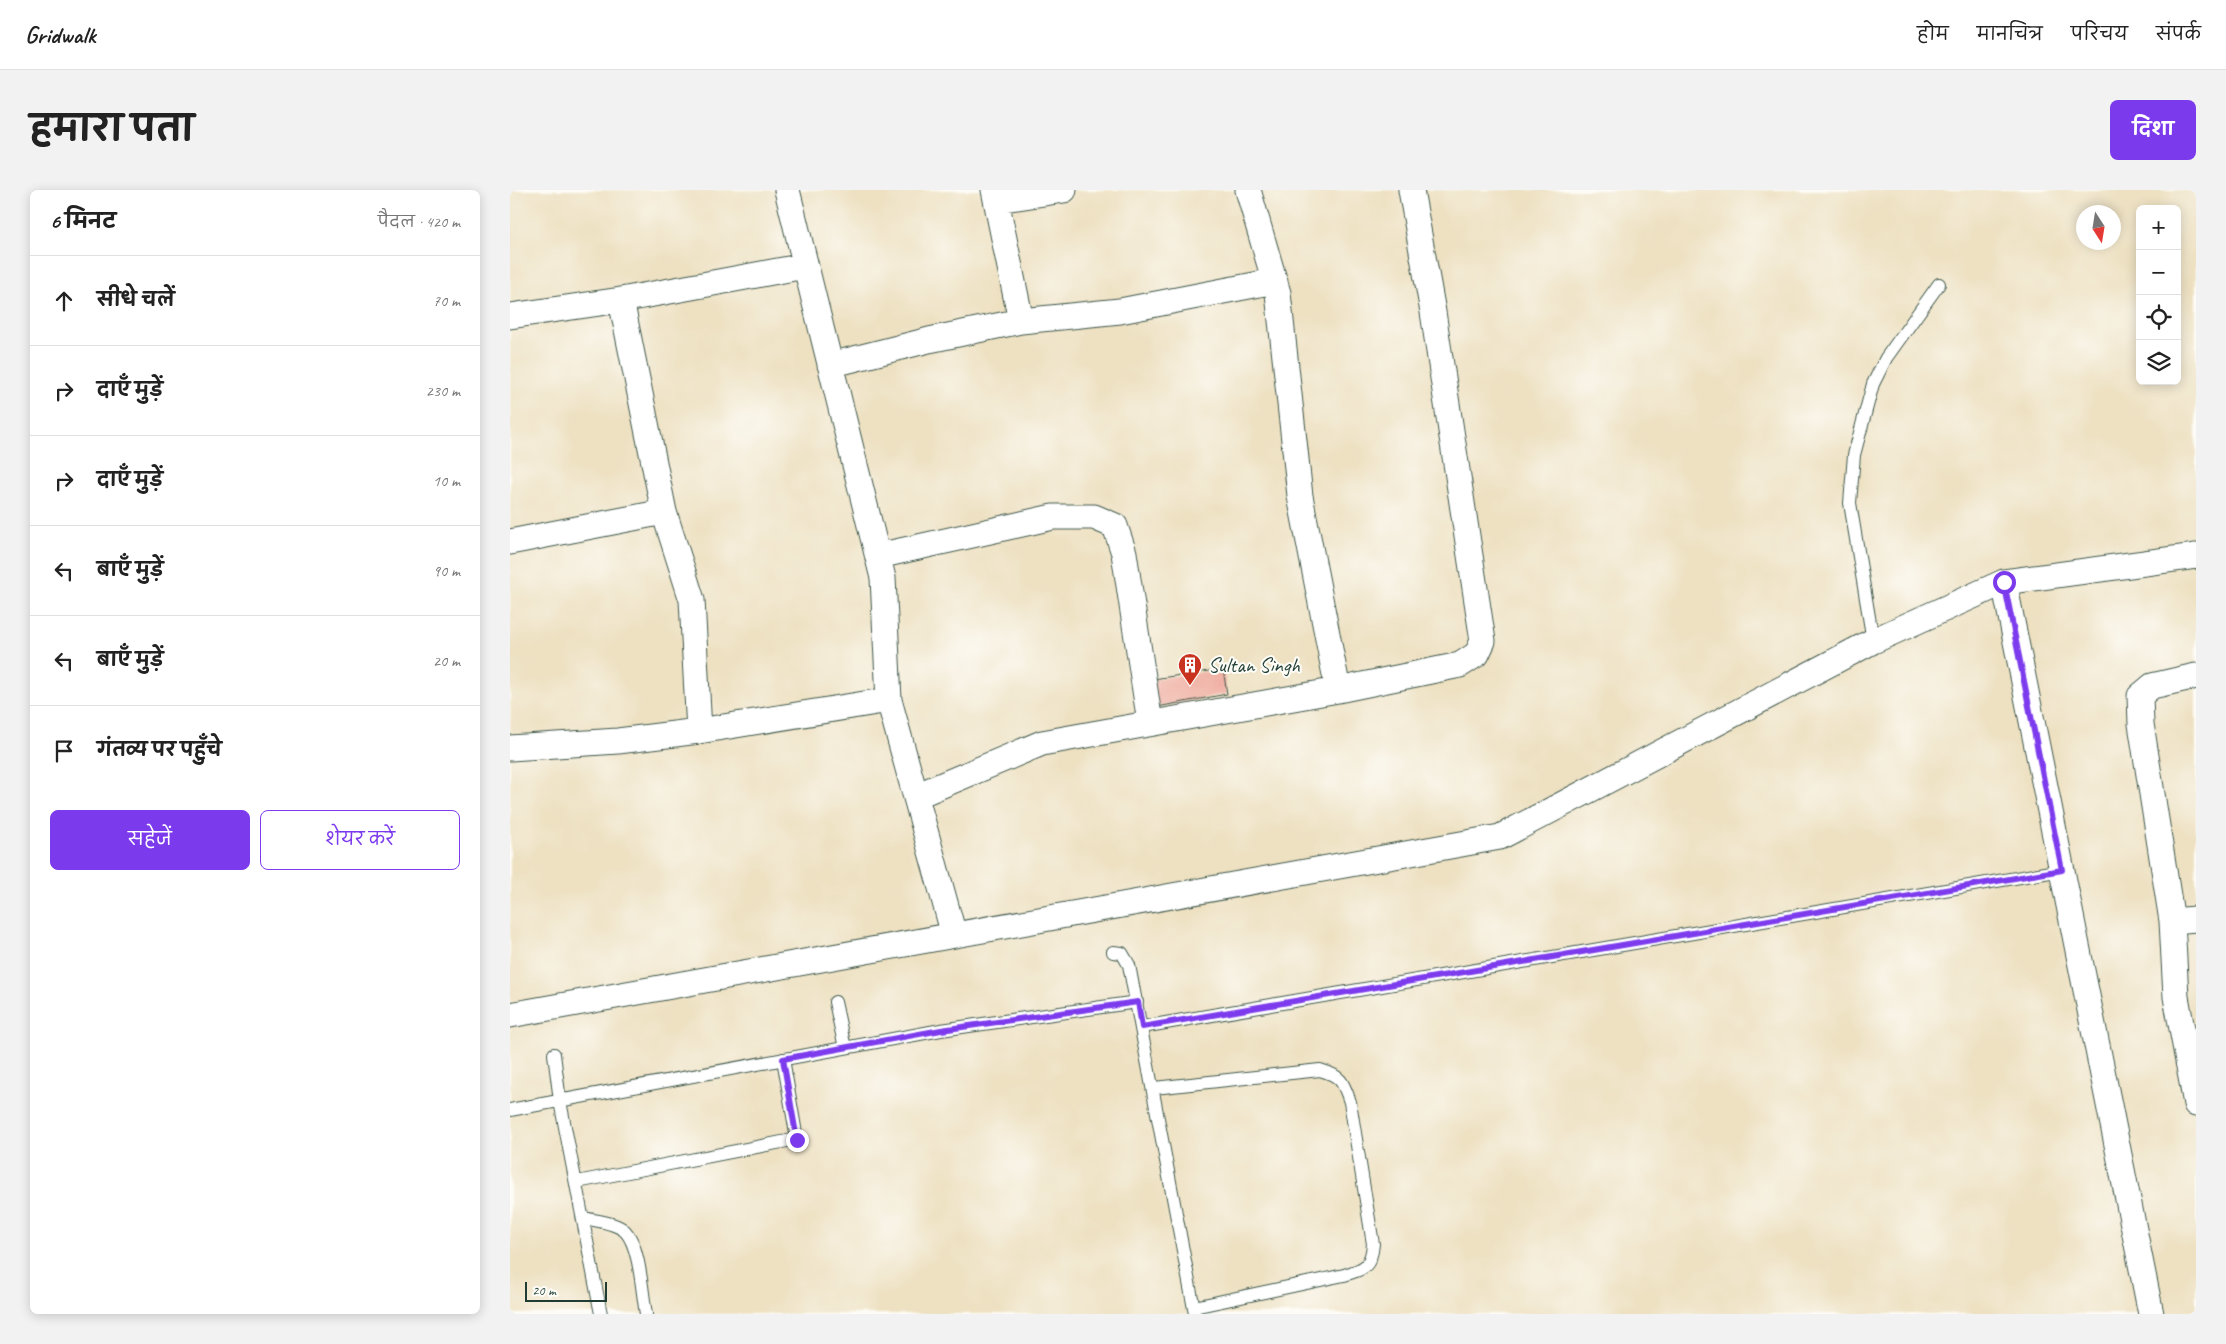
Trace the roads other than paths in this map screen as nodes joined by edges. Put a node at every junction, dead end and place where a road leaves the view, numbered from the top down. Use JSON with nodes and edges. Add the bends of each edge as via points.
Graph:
{"nodes":[{"id":1,"x":787,"y":190,"type":"edge"},
{"id":2,"x":1064,"y":190,"type":"edge"},
{"id":3,"x":1248,"y":190,"type":"edge"},
{"id":4,"x":1411,"y":190,"type":"edge"},
{"id":5,"x":996,"y":195,"type":"edge"},
{"id":6,"x":805,"y":266,"type":"junction"},
{"id":7,"x":1275,"y":280,"type":"junction"},
{"id":8,"x":1939,"y":284,"type":"dead end"},
{"id":9,"x":621,"y":300,"type":"junction"},
{"id":10,"x":510,"y":316,"type":"edge"},
{"id":11,"x":1021,"y":321,"type":"junction"},
{"id":12,"x":830,"y":365,"type":"junction"},
{"id":13,"x":664,"y":512,"type":"junction"},
{"id":14,"x":510,"y":542,"type":"edge"},
{"id":15,"x":878,"y":556,"type":"junction"},
{"id":16,"x":2196,"y":556,"type":"edge"},
{"id":17,"x":2004,"y":582,"type":"junction"},
{"id":18,"x":1873,"y":641,"type":"junction"},
{"id":19,"x":2196,"y":676,"type":"edge"},
{"id":20,"x":1338,"y":690,"type":"junction"},
{"id":21,"x":888,"y":700,"type":"junction"},
{"id":22,"x":1150,"y":723,"type":"junction"},
{"id":23,"x":699,"y":731,"type":"junction"},
{"id":24,"x":510,"y":748,"type":"edge"},
{"id":25,"x":916,"y":796,"type":"junction"},
{"id":26,"x":2062,"y":870,"type":"junction"},
{"id":27,"x":2184,"y":920,"type":"edge"},
{"id":28,"x":954,"y":935,"type":"junction"},
{"id":29,"x":1113,"y":952,"type":"dead end"},
{"id":30,"x":835,"y":1002,"type":"dead end"},
{"id":31,"x":1138,"y":1002,"type":"junction"},
{"id":32,"x":510,"y":1015,"type":"edge"},
{"id":33,"x":1142,"y":1027,"type":"junction"},
{"id":34,"x":845,"y":1048,"type":"junction"},
{"id":35,"x":554,"y":1054,"type":"dead end"},
{"id":36,"x":783,"y":1059,"type":"junction"},
{"id":37,"x":1154,"y":1088,"type":"junction"},
{"id":38,"x":560,"y":1101,"type":"junction"},
{"id":39,"x":2196,"y":1104,"type":"edge"},
{"id":40,"x":510,"y":1110,"type":"edge"},
{"id":41,"x":577,"y":1182,"type":"junction"},
{"id":42,"x":584,"y":1218,"type":"junction"},
{"id":43,"x":1195,"y":1311,"type":"edge"},
{"id":44,"x":601,"y":1314,"type":"edge"},
{"id":45,"x":646,"y":1314,"type":"edge"},
{"id":46,"x":2151,"y":1314,"type":"edge"}],
"edges":[{"from":1,"to":6,"type":"street"},
{"from":2,"to":5,"type":"street"},
{"from":3,"to":7,"type":"street"},
{"from":4,"to":20,"type":"street","via":[[1483,641],[1477,654],[1460,665]]},
{"from":5,"to":11,"type":"street"},
{"from":6,"to":9,"type":"street"},
{"from":6,"to":12,"type":"street"},
{"from":7,"to":11,"type":"street","via":[[1120,311]]},
{"from":7,"to":20,"type":"street","via":[[1300,496]]},
{"from":8,"to":18,"type":"lane","via":[[1886,358],[1873,384],[1854,456],[1850,503]]},
{"from":9,"to":10,"type":"street"},
{"from":9,"to":13,"type":"street"},
{"from":11,"to":12,"type":"street"},
{"from":12,"to":15,"type":"street"},
{"from":13,"to":14,"type":"street"},
{"from":13,"to":23,"type":"street","via":[[692,600]]},
{"from":15,"to":21,"type":"street","via":[[884,578]]},
{"from":15,"to":22,"type":"street","via":[[1053,517],[1094,517],[1115,526],[1124,553]]},
{"from":16,"to":17,"type":"street"},
{"from":17,"to":18,"type":"street"},
{"from":17,"to":26,"type":"street"},
{"from":18,"to":28,"type":"street","via":[[1500,837]]},
{"from":19,"to":27,"type":"street","via":[[2152,686],[2140,696],[2141,724]]},
{"from":20,"to":22,"type":"street"},
{"from":21,"to":23,"type":"street"},
{"from":21,"to":25,"type":"street"},
{"from":22,"to":25,"type":"street","via":[[1042,743]]},
{"from":23,"to":24,"type":"street","via":[[618,741]]},
{"from":25,"to":28,"type":"street"},
{"from":26,"to":33,"type":"lane"},
{"from":26,"to":46,"type":"street"},
{"from":27,"to":39,"type":"street","via":[[2176,997]]},
{"from":28,"to":32,"type":"street"},
{"from":29,"to":31,"type":"lane","via":[[1122,953],[1129,964]]},
{"from":30,"to":34,"type":"lane"},
{"from":31,"to":33,"type":"lane"},
{"from":31,"to":34,"type":"lane","via":[[941,1030]]},
{"from":33,"to":37,"type":"lane"},
{"from":34,"to":36,"type":"lane"},
{"from":35,"to":38,"type":"lane"},
{"from":36,"to":38,"type":"lane"},
{"from":36,"to":41,"type":"lane","via":[[797,1140]]},
{"from":37,"to":43,"type":"lane"},
{"from":37,"to":43,"type":"lane","via":[[1320,1070],[1336,1074],[1345,1086],[1350,1102],[1373,1244],[1372,1257],[1367,1265],[1344,1275]]},
{"from":38,"to":40,"type":"lane"},
{"from":38,"to":41,"type":"lane"},
{"from":41,"to":42,"type":"lane"},
{"from":42,"to":44,"type":"lane"},
{"from":42,"to":45,"type":"lane","via":[[614,1225],[624,1231],[634,1245]]}]}
